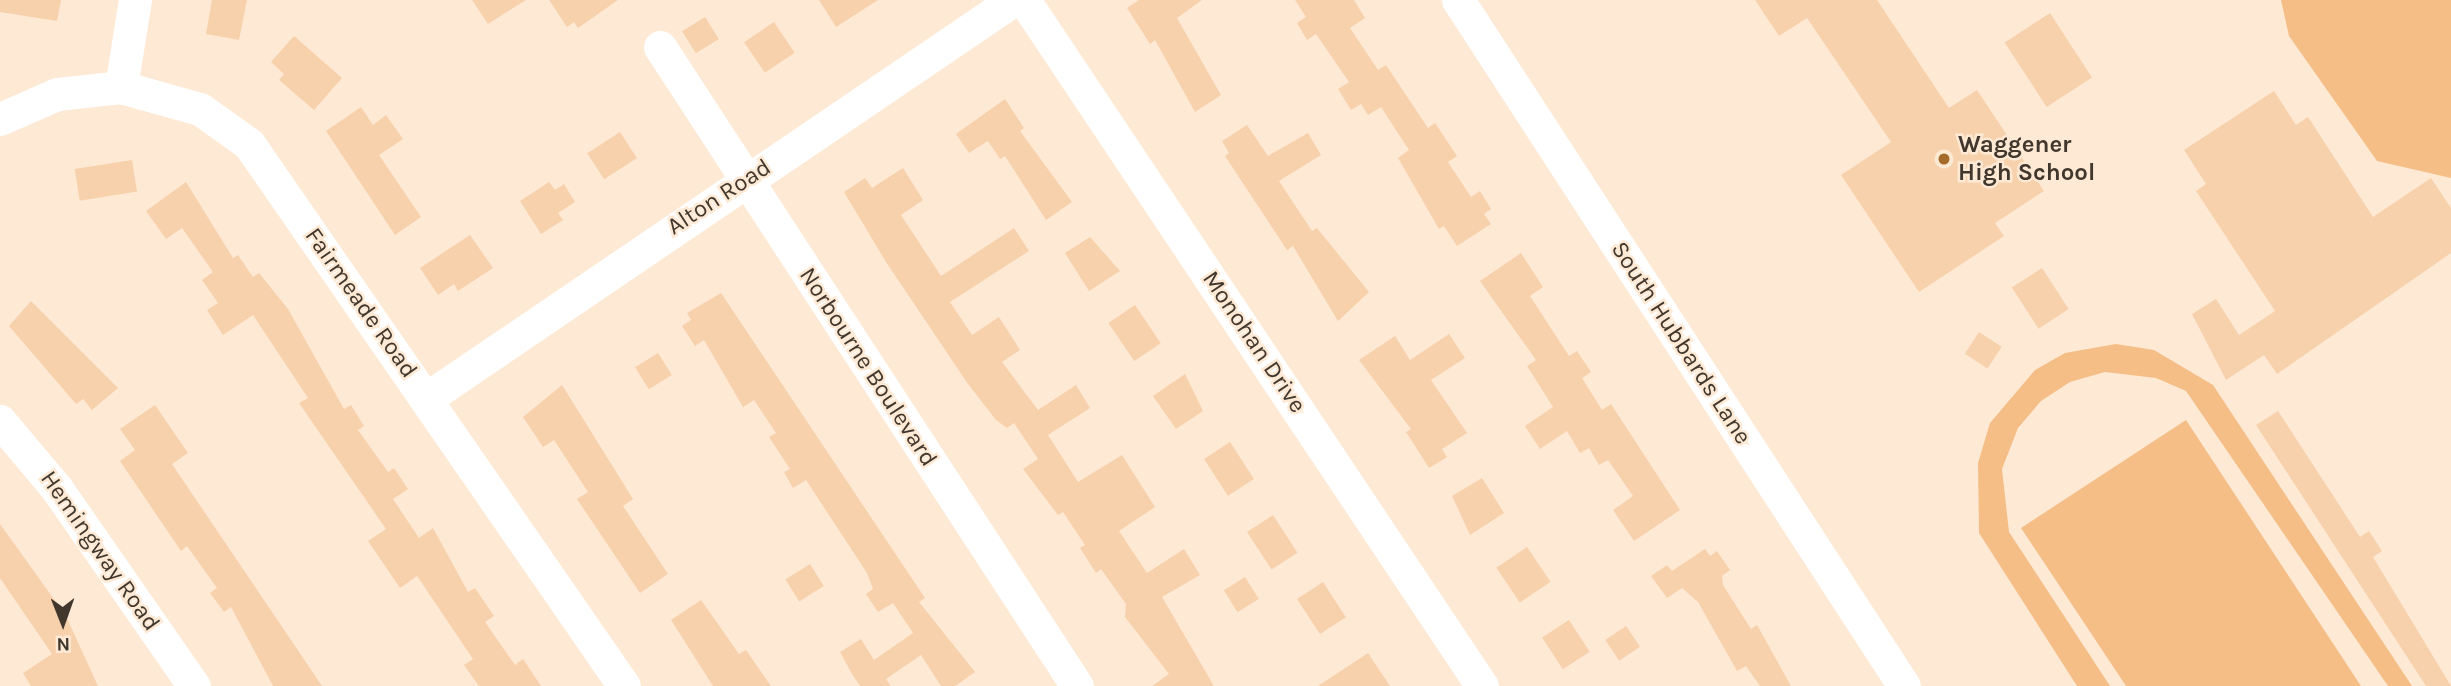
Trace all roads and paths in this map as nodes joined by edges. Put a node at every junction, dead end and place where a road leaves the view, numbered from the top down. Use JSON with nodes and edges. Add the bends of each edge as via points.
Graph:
{"nodes":[{"id":1,"x":135,"y":0,"type":"edge"},
{"id":2,"x":1013,"y":0,"type":"edge"},
{"id":3,"x":1024,"y":0,"type":"edge"},
{"id":4,"x":1458,"y":0,"type":"edge"},
{"id":5,"x":660,"y":47,"type":"dead end"},
{"id":6,"x":121,"y":87,"type":"junction"},
{"id":7,"x":0,"y":119,"type":"edge"},
{"id":8,"x":745,"y":181,"type":"junction"},
{"id":9,"x":427,"y":398,"type":"junction"},
{"id":10,"x":0,"y":421,"type":"edge"},
{"id":11,"x":194,"y":686,"type":"edge"},
{"id":12,"x":624,"y":686,"type":"edge"},
{"id":13,"x":1077,"y":686,"type":"edge"},
{"id":14,"x":1482,"y":686,"type":"edge"},
{"id":15,"x":1904,"y":686,"type":"edge"}],
"edges":[{"from":1,"to":6,"type":"street"},
{"from":2,"to":8,"type":"street","name":"Alton Road"},
{"from":3,"to":14,"type":"street","name":"Monohan Drive"},
{"from":4,"to":15,"type":"street","name":"South Hubbards Lane"},
{"from":5,"to":8,"type":"street","name":"Norbourne Boulevard"},
{"from":6,"to":7,"type":"street","name":"Fairmeade Road","via":[[57,94]]},
{"from":6,"to":9,"type":"street","name":"Fairmeade Road","via":[[200,109],[249,144]]},
{"from":8,"to":9,"type":"street","name":"Alton Road"},
{"from":8,"to":13,"type":"street","name":"Norbourne Boulevard"},
{"from":9,"to":12,"type":"street","name":"Fairmeade Road"},
{"from":10,"to":11,"type":"street","name":"Hemingway Road","via":[[57,489]]}]}
